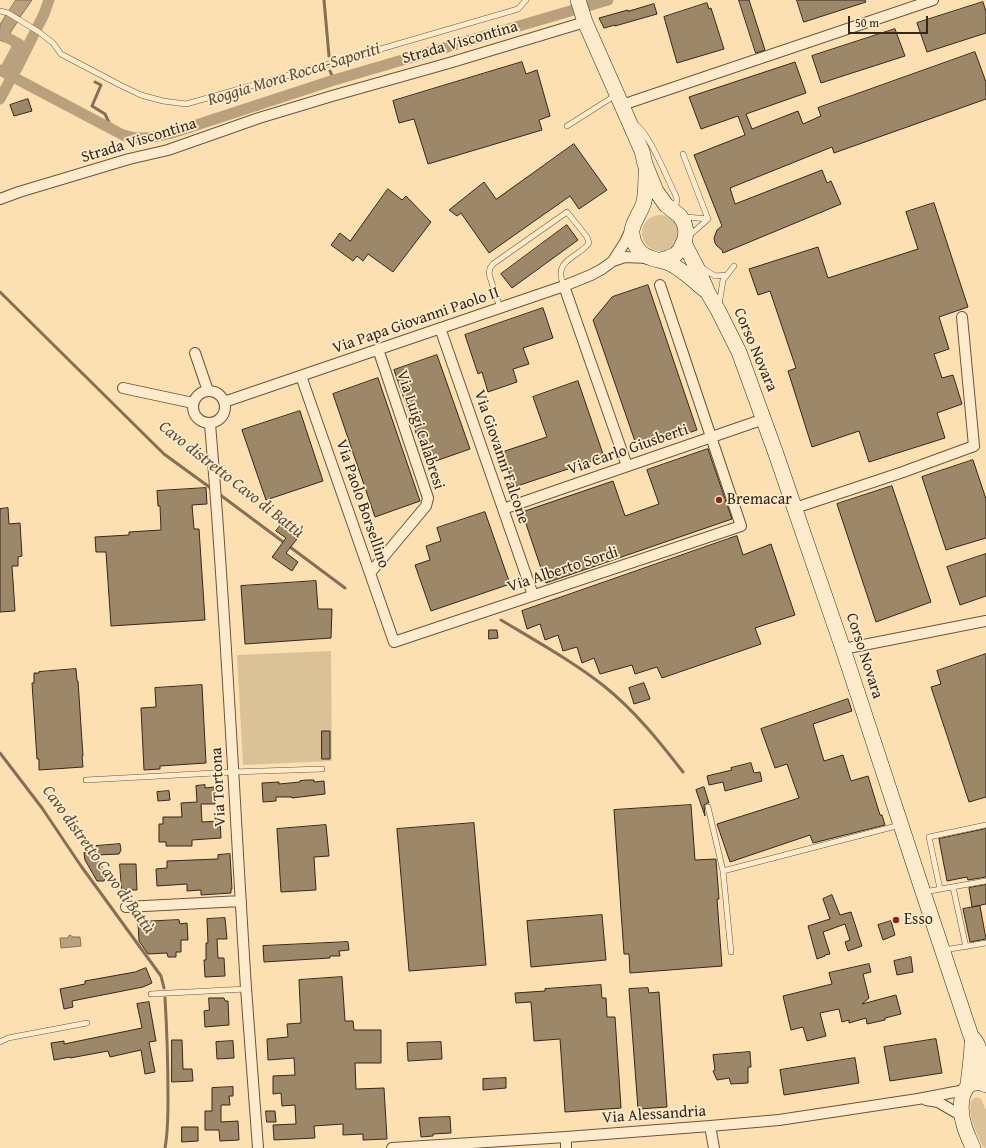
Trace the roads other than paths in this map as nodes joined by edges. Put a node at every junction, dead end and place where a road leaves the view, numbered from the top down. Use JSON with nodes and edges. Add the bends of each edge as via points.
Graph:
{"nodes":[{"id":1,"x":526,"y":0,"type":"edge"},
{"id":2,"x":578,"y":0,"type":"edge"},
{"id":3,"x":933,"y":0,"type":"edge"},
{"id":4,"x":0,"y":11,"type":"edge"},
{"id":5,"x":584,"y":18,"type":"junction"},
{"id":6,"x":620,"y":100,"type":"junction"},
{"id":7,"x":630,"y":122,"type":"junction"},
{"id":8,"x":567,"y":126,"type":"dead end"},
{"id":9,"x":683,"y":154,"type":"dead end"},
{"id":10,"x":646,"y":164,"type":"junction"},
{"id":11,"x":0,"y":199,"type":"edge"},
{"id":12,"x":674,"y":210,"type":"junction"},
{"id":13,"x":708,"y":219,"type":"junction"},
{"id":14,"x":636,"y":220,"type":"junction"},
{"id":15,"x":685,"y":241,"type":"junction"},
{"id":16,"x":656,"y":259,"type":"junction"},
{"id":17,"x":613,"y":261,"type":"junction"},
{"id":18,"x":695,"y":263,"type":"junction"},
{"id":19,"x":734,"y":266,"type":"dead end"},
{"id":20,"x":727,"y":275,"type":"junction"},
{"id":21,"x":660,"y":285,"type":"dead end"},
{"id":22,"x":564,"y":286,"type":"junction"},
{"id":23,"x":708,"y":293,"type":"junction"},
{"id":24,"x":500,"y":308,"type":"junction"},
{"id":25,"x":718,"y":310,"type":"junction"},
{"id":26,"x":962,"y":317,"type":"dead end"},
{"id":27,"x":440,"y":328,"type":"junction"},
{"id":28,"x":378,"y":349,"type":"junction"},
{"id":29,"x":195,"y":353,"type":"dead end"},
{"id":30,"x":301,"y":376,"type":"junction"},
{"id":31,"x":123,"y":388,"type":"dead end"},
{"id":32,"x":208,"y":391,"type":"junction"},
{"id":33,"x":224,"y":402,"type":"junction"},
{"id":34,"x":193,"y":404,"type":"junction"},
{"id":35,"x":764,"y":419,"type":"junction"},
{"id":36,"x":210,"y":424,"type":"junction"},
{"id":37,"x":711,"y":438,"type":"junction"},
{"id":38,"x":627,"y":466,"type":"junction"},
{"id":39,"x":795,"y":508,"type":"junction"},
{"id":40,"x":503,"y":509,"type":"junction"},
{"id":41,"x":370,"y":574,"type":"junction"},
{"id":42,"x":533,"y":596,"type":"junction"},
{"id":43,"x":986,"y":621,"type":"edge"},
{"id":44,"x":394,"y":642,"type":"joint"},
{"id":45,"x":843,"y":649,"type":"junction"},
{"id":46,"x":322,"y":769,"type":"dead end"},
{"id":47,"x":233,"y":772,"type":"junction"},
{"id":48,"x":86,"y":780,"type":"dead end"},
{"id":49,"x":708,"y":807,"type":"dead end"},
{"id":50,"x":901,"y":825,"type":"junction"},
{"id":51,"x":986,"y":825,"type":"edge"},
{"id":52,"x":722,"y":871,"type":"junction"},
{"id":53,"x":986,"y":881,"type":"edge"},
{"id":54,"x":952,"y":887,"type":"junction"},
{"id":55,"x":940,"y":889,"type":"junction"},
{"id":56,"x":923,"y":892,"type":"junction"},
{"id":57,"x":241,"y":901,"type":"junction"},
{"id":58,"x":126,"y":907,"type":"dead end"},
{"id":59,"x":986,"y":943,"type":"edge"},
{"id":60,"x":966,"y":947,"type":"junction"},
{"id":61,"x":943,"y":950,"type":"junction"},
{"id":62,"x":731,"y":952,"type":"dead end"},
{"id":63,"x":246,"y":989,"type":"junction"},
{"id":64,"x":151,"y":994,"type":"dead end"},
{"id":65,"x":87,"y":1023,"type":"dead end"},
{"id":66,"x":978,"y":1041,"type":"edge"},
{"id":67,"x":0,"y":1042,"type":"edge"},
{"id":68,"x":986,"y":1084,"type":"edge"},
{"id":69,"x":966,"y":1088,"type":"junction"},
{"id":70,"x":918,"y":1099,"type":"junction"},
{"id":71,"x":962,"y":1116,"type":"junction"},
{"id":72,"x":710,"y":1126,"type":"junction"},
{"id":73,"x":566,"y":1137,"type":"junction"},
{"id":74,"x":409,"y":1147,"type":"edge"},
{"id":75,"x":258,"y":1148,"type":"edge"},
{"id":76,"x":392,"y":1148,"type":"edge"},
{"id":77,"x":566,"y":1148,"type":"edge"},
{"id":78,"x":714,"y":1148,"type":"edge"},
{"id":79,"x":973,"y":1148,"type":"edge"}],
"edges":[{"from":1,"to":4,"type":"lane","via":[[518,9],[186,104],[141,95],[120,85],[61,54],[53,43],[39,32],[8,13]]},
{"from":2,"to":5,"type":"main road","name":"Corso Novara"},
{"from":3,"to":6,"type":"street"},
{"from":5,"to":6,"type":"main road","name":"Corso Novara"},
{"from":5,"to":11,"type":"street","name":"Strada Viscontina","via":[[449,63],[332,96],[168,150],[129,159]]},
{"from":6,"to":7,"type":"main road","name":"Corso Novara"},
{"from":6,"to":8,"type":"lane"},
{"from":7,"to":10,"type":"main road","name":"Corso Novara"},
{"from":7,"to":12,"type":"lane","via":[[639,127],[653,148],[677,199]]},
{"from":9,"to":13,"type":"lane"},
{"from":10,"to":12,"type":"main road","name":"Corso Novara","via":[[656,190]]},
{"from":10,"to":14,"type":"main road","name":"Corso Novara","via":[[645,196]]},
{"from":12,"to":13,"type":"lane","via":[[687,217]]},
{"from":12,"to":14,"type":"main road","via":[[665,206],[655,206],[645,210]]},
{"from":12,"to":15,"type":"main road","name":"Corso Novara","via":[[684,223]]},
{"from":13,"to":15,"type":"lane"},
{"from":14,"to":16,"type":"main road","name":"Corso Novara","via":[[632,232],[637,248],[643,255]]},
{"from":14,"to":17,"type":"street","name":"Via Papa Giovanni Paolo II"},
{"from":15,"to":16,"type":"main road","via":[[675,255]]},
{"from":15,"to":18,"type":"main road","name":"Corso Novara"},
{"from":16,"to":17,"type":"street","name":"Via Papa Giovanni Paolo II","via":[[625,257]]},
{"from":16,"to":23,"type":"main road","name":"Corso Novara","via":[[679,269]]},
{"from":17,"to":22,"type":"street","name":"Via Papa Giovanni Paolo II","via":[[602,269]]},
{"from":18,"to":20,"type":"lane","via":[[714,276]]},
{"from":18,"to":23,"type":"main road","name":"Corso Novara"},
{"from":19,"to":20,"type":"lane"},
{"from":20,"to":25,"type":"lane","via":[[723,280]]},
{"from":21,"to":37,"type":"street"},
{"from":22,"to":24,"type":"street","name":"Via Papa Giovanni Paolo II"},
{"from":22,"to":24,"type":"lane","via":[[560,274],[562,267],[589,243],[567,212],[490,268],[489,274]]},
{"from":22,"to":38,"type":"street"},
{"from":23,"to":25,"type":"main road","name":"Corso Novara"},
{"from":24,"to":27,"type":"street","name":"Via Papa Giovanni Paolo II"},
{"from":25,"to":35,"type":"main road","name":"Corso Novara","via":[[739,352]]},
{"from":26,"to":39,"type":"street","via":[[974,446]]},
{"from":27,"to":28,"type":"street","name":"Via Papa Giovanni Paolo II"},
{"from":27,"to":40,"type":"street","name":"Via Giovanni Falcone"},
{"from":28,"to":30,"type":"street","name":"Via Papa Giovanni Paolo II"},
{"from":28,"to":41,"type":"street","name":"Via Luigi Calabresi","via":[[428,498],[426,506]]},
{"from":29,"to":32,"type":"street"},
{"from":30,"to":33,"type":"street","name":"Via Papa Giovanni Paolo II"},
{"from":30,"to":41,"type":"street","name":"Via Paolo Borsellino"},
{"from":31,"to":34,"type":"street"},
{"from":32,"to":33,"type":"street","via":[[218,394]]},
{"from":32,"to":34,"type":"street","via":[[198,395]]},
{"from":33,"to":36,"type":"street","via":[[223,416]]},
{"from":34,"to":36,"type":"street","via":[[196,418]]},
{"from":35,"to":37,"type":"street","name":"Via Carlo Giusberti"},
{"from":35,"to":39,"type":"main road","name":"Corso Novara"},
{"from":36,"to":47,"type":"street","name":"Via Tortona"},
{"from":37,"to":38,"type":"street","name":"Via Carlo Giusberti"},
{"from":37,"to":42,"type":"street","name":"Via Alberto Sordi","via":[[741,526]]},
{"from":38,"to":40,"type":"street","name":"Via Carlo Giusberti"},
{"from":39,"to":45,"type":"main road","name":"Corso Novara"},
{"from":40,"to":42,"type":"street","name":"Via Giovanni Falcone"},
{"from":41,"to":44,"type":"street","name":"Via Paolo Borsellino"},
{"from":42,"to":44,"type":"street","name":"Via Alberto Sordi"},
{"from":43,"to":45,"type":"street"},
{"from":45,"to":50,"type":"main road","name":"Corso Novara"},
{"from":46,"to":47,"type":"lane"},
{"from":47,"to":48,"type":"lane"},
{"from":47,"to":57,"type":"street","name":"Via Tortona"},
{"from":49,"to":52,"type":"lane"},
{"from":50,"to":52,"type":"lane"},
{"from":50,"to":56,"type":"main road","name":"Corso Novara"},
{"from":51,"to":55,"type":"lane","via":[[929,837]]},
{"from":52,"to":62,"type":"lane"},
{"from":53,"to":54,"type":"lane"},
{"from":54,"to":55,"type":"lane"},
{"from":54,"to":60,"type":"lane"},
{"from":55,"to":56,"type":"lane"},
{"from":56,"to":61,"type":"main road","name":"Corso Novara"},
{"from":57,"to":58,"type":"street"},
{"from":57,"to":63,"type":"street","name":"Via Tortona"},
{"from":59,"to":60,"type":"lane"},
{"from":60,"to":61,"type":"lane"},
{"from":61,"to":66,"type":"main road","name":"Corso Novara"},
{"from":63,"to":64,"type":"lane"},
{"from":63,"to":75,"type":"street","name":"Via Tortona"},
{"from":65,"to":67,"type":"lane","via":[[8,1038]]},
{"from":66,"to":68,"type":"main road","name":"Corso Novara","via":[[982,1077]]},
{"from":66,"to":69,"type":"main road","name":"Corso Novara","via":[[972,1055]]},
{"from":68,"to":69,"type":"main road","via":[[974,1083]]},
{"from":69,"to":70,"type":"street","name":"Via Alessandria"},
{"from":69,"to":71,"type":"main road","name":"Corso Novara","via":[[961,1105]]},
{"from":70,"to":71,"type":"street","name":"Via Alessandria","via":[[938,1102]]},
{"from":70,"to":72,"type":"street","name":"Via Alessandria","via":[[778,1120]]},
{"from":71,"to":79,"type":"main road"},
{"from":72,"to":73,"type":"street","name":"Via Alessandria"},
{"from":72,"to":78,"type":"street"},
{"from":73,"to":74,"type":"street","name":"Via Alessandria"},
{"from":73,"to":77,"type":"street"},
{"from":74,"to":76,"type":"street","name":"Via Alessandria"}]}
